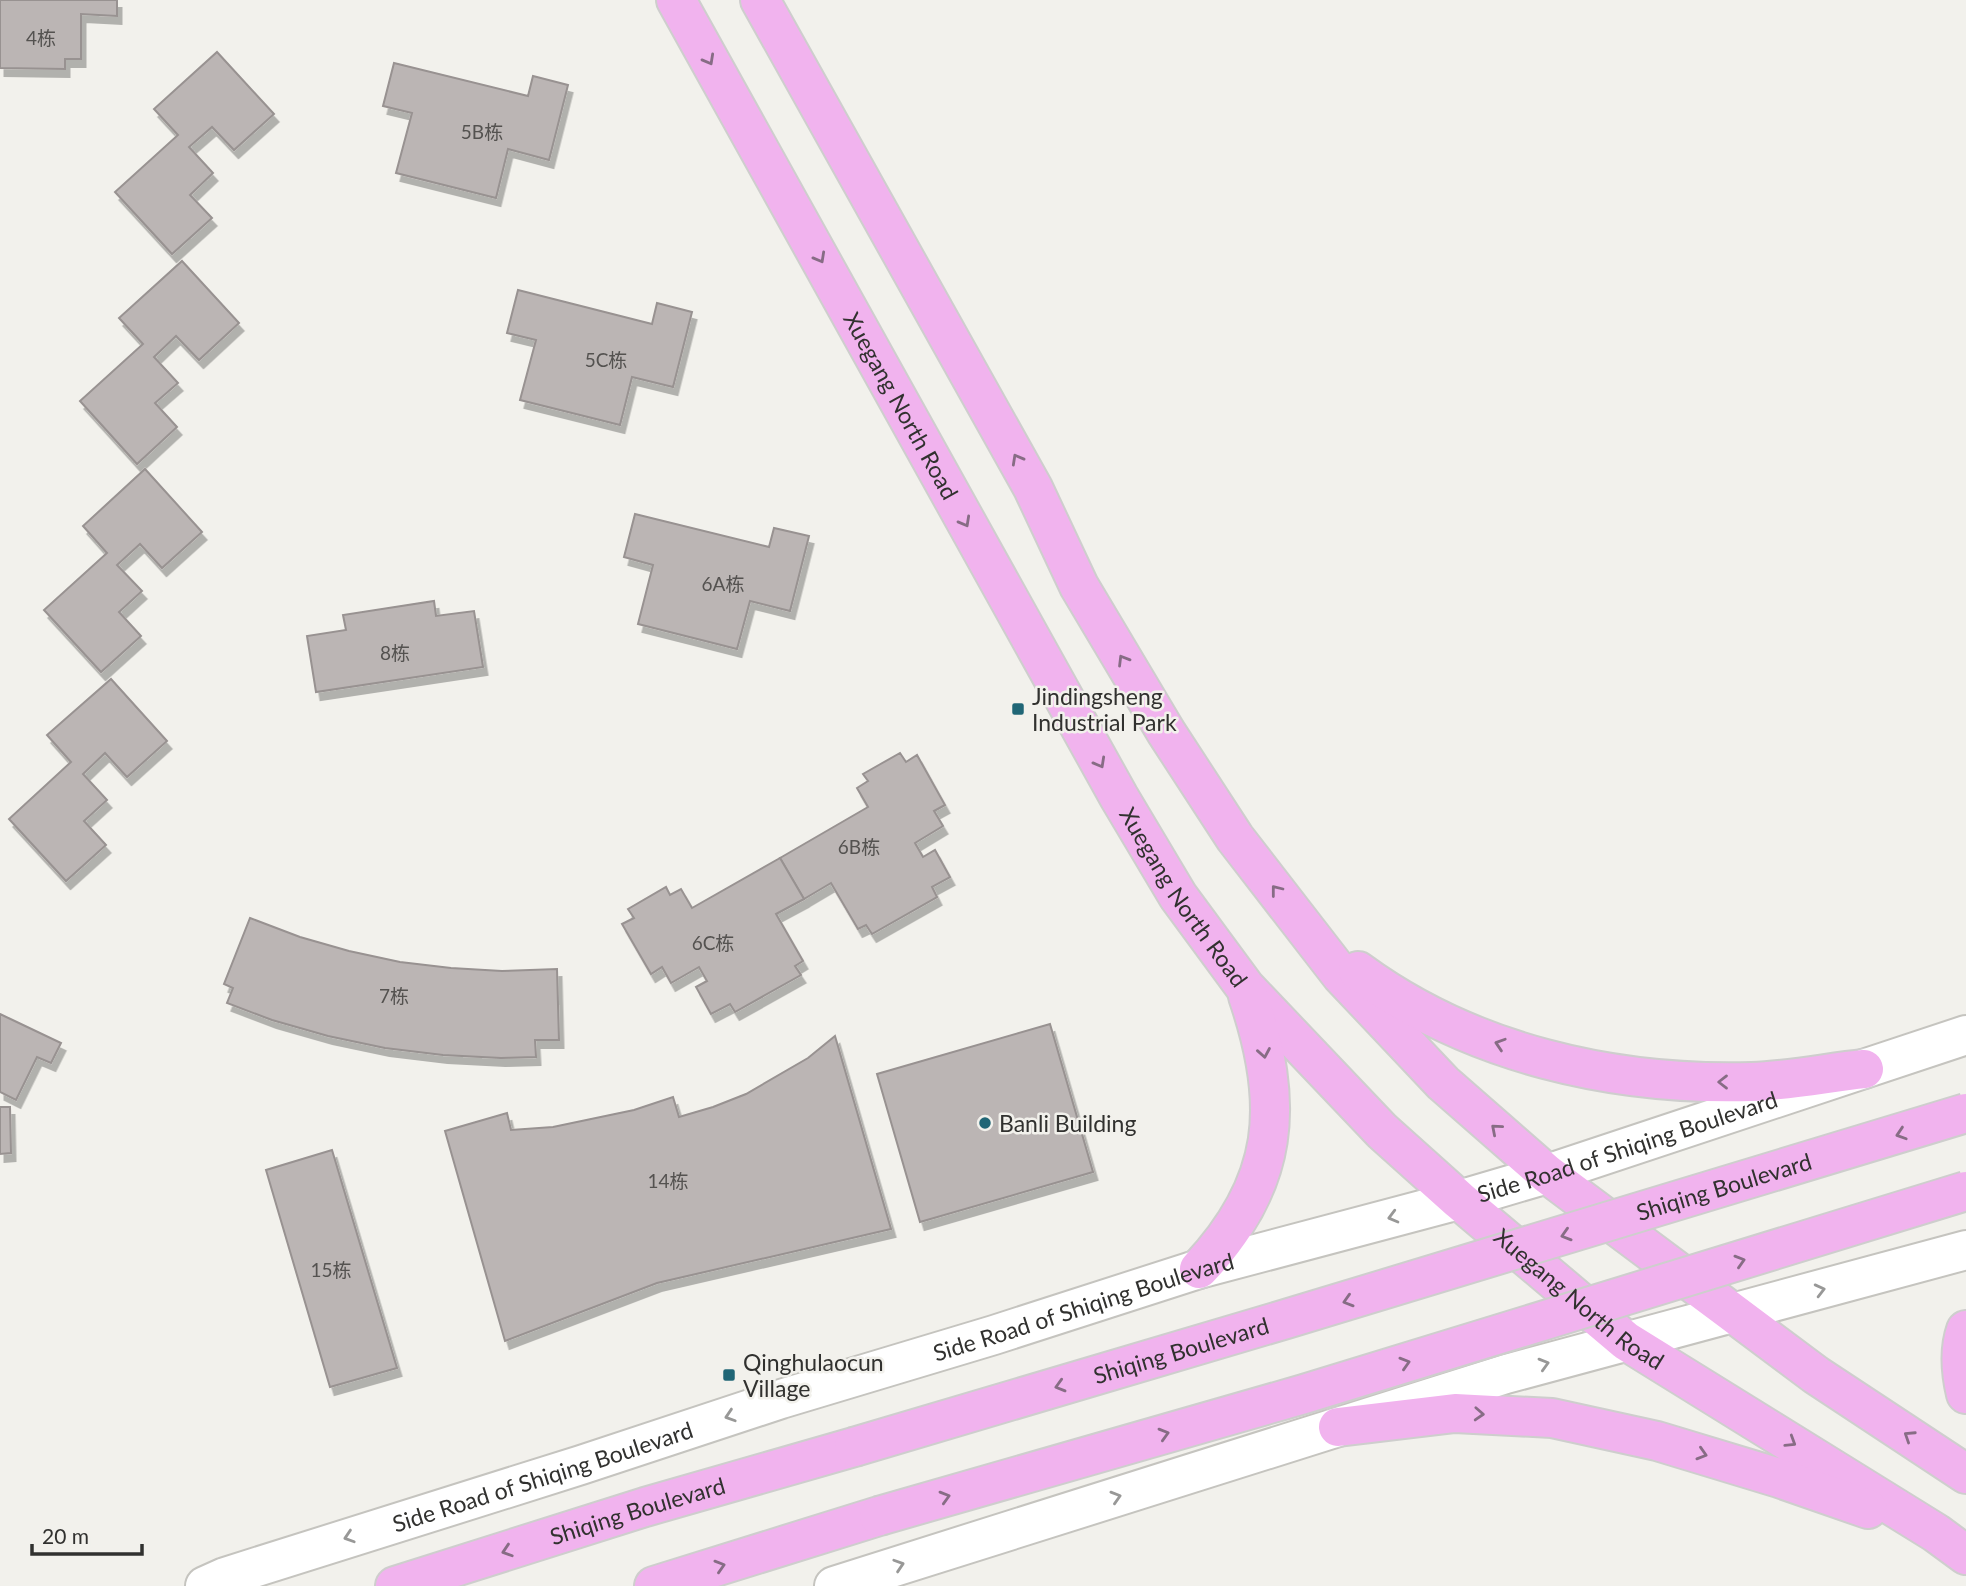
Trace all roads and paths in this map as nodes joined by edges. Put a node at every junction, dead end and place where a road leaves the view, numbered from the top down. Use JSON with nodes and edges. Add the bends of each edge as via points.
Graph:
{"nodes":[{"id":1,"x":676,"y":0,"type":"edge"},
{"id":2,"x":760,"y":0,"type":"edge"},
{"id":3,"x":1313,"y":939,"type":"junction"},
{"id":4,"x":1245,"y":987,"type":"junction"},
{"id":5,"x":1966,"y":1035,"type":"edge"},
{"id":6,"x":1864,"y":1069,"type":"junction"},
{"id":7,"x":1966,"y":1113,"type":"edge"},
{"id":8,"x":1547,"y":1174,"type":"junction"},
{"id":9,"x":1966,"y":1191,"type":"edge"},
{"id":10,"x":1460,"y":1200,"type":"junction"},
{"id":11,"x":1966,"y":1250,"type":"edge"},
{"id":12,"x":1199,"y":1269,"type":"junction"},
{"id":13,"x":1730,"y":1313,"type":"junction"},
{"id":14,"x":1966,"y":1330,"type":"edge"},
{"id":15,"x":1626,"y":1340,"type":"junction"},
{"id":16,"x":1966,"y":1394,"type":"edge"},
{"id":17,"x":1338,"y":1427,"type":"junction"},
{"id":18,"x":1966,"y":1474,"type":"edge"},
{"id":19,"x":1951,"y":1544,"type":"edge"},
{"id":20,"x":205,"y":1586,"type":"edge"},
{"id":21,"x":395,"y":1586,"type":"edge"},
{"id":22,"x":654,"y":1586,"type":"edge"},
{"id":23,"x":834,"y":1586,"type":"edge"}],
"edges":[{"from":1,"to":4,"type":"main road","name":"Xuegang North Road","one_way":true,"via":[[1119,797],[1178,896]]},
{"from":3,"to":2,"type":"main road","one_way":true,"via":[[1235,838],[1086,597],[1033,488]]},
{"from":6,"to":3,"type":"main road","one_way":true,"via":[[1755,1082],[1682,1082],[1600,1072],[1458,1030],[1382,989]]},
{"from":8,"to":3,"type":"main road","one_way":true,"via":[[1443,1083]]},
{"from":4,"to":10,"type":"main road","name":"Xuegang North Road","via":[[1382,1130]]},
{"from":4,"to":12,"type":"main road","one_way":true,"via":[[1260,1029],[1267,1069],[1269,1145],[1241,1215]]},
{"from":5,"to":6,"type":"main road","name":"Side Road of Shiqing Boulevard"},
{"from":6,"to":8,"type":"main road","name":"Side Road of Shiqing Boulevard"},
{"from":7,"to":21,"type":"main road","name":"Shiqing Boulevard","one_way":true,"bridge":true,"via":[[645,1507]]},
{"from":8,"to":10,"type":"main road","name":"Side Road of Shiqing Boulevard"},
{"from":8,"to":13,"type":"main road"},
{"from":22,"to":9,"type":"main road","one_way":true,"bridge":true},
{"from":10,"to":12,"type":"main road","name":"Side Road of Shiqing Boulevard","one_way":true},
{"from":10,"to":15,"type":"main road","name":"Xuegang North Road"},
{"from":13,"to":11,"type":"main road","one_way":true},
{"from":12,"to":20,"type":"main road","name":"Side Road of Shiqing Boulevard","one_way":true},
{"from":13,"to":15,"type":"main road"},
{"from":18,"to":13,"type":"main road","one_way":true},
{"from":14,"to":16,"type":"main road","via":[[1961,1343]]},
{"from":17,"to":15,"type":"main road","one_way":true},
{"from":15,"to":19,"type":"main road","name":"Xuegang North Road","one_way":true},
{"from":17,"to":19,"type":"main road","one_way":true,"via":[[1455,1413],[1552,1418],[1657,1441],[1779,1478]]},
{"from":23,"to":17,"type":"main road","one_way":true}]}
